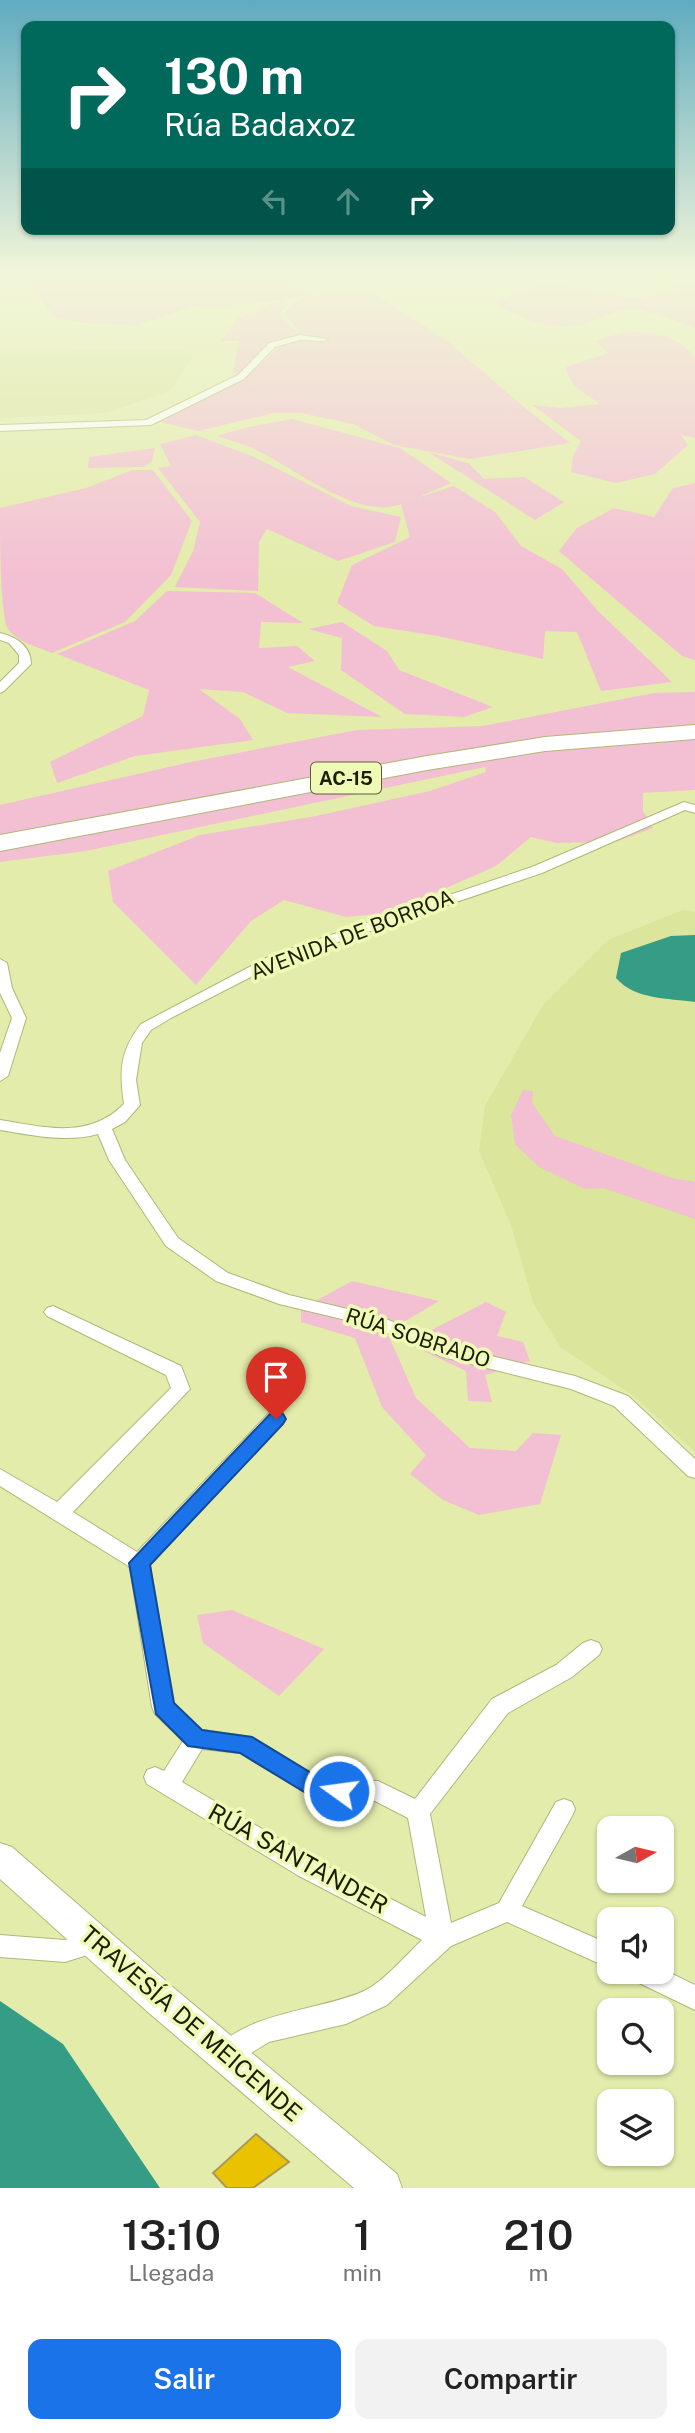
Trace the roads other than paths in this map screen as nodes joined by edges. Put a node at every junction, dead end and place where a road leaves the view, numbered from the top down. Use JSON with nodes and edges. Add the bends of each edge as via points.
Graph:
{"nodes":[{"id":1,"x":242,"y":376,"type":"edge"},
{"id":2,"x":0,"y":428,"type":"edge"},
{"id":3,"x":0,"y":636,"type":"edge"},
{"id":4,"x":0,"y":689,"type":"edge"},
{"id":5,"x":695,"y":722,"type":"edge"},
{"id":6,"x":695,"y":732,"type":"edge"},
{"id":7,"x":695,"y":809,"type":"edge"},
{"id":8,"x":0,"y":832,"type":"edge"},
{"id":9,"x":0,"y":843,"type":"edge"},
{"id":10,"x":0,"y":963,"type":"edge"},
{"id":11,"x":0,"y":1076,"type":"edge"},
{"id":12,"x":0,"y":1125,"type":"edge"},
{"id":13,"x":105,"y":1130,"type":"junction"},
{"id":14,"x":54,"y":1312,"type":"dead end"},
{"id":15,"x":276,"y":1419,"type":"dead end"},
{"id":16,"x":695,"y":1471,"type":"edge"},
{"id":17,"x":0,"y":1476,"type":"edge"},
{"id":18,"x":59,"y":1513,"type":"junction"},
{"id":19,"x":139,"y":1563,"type":"junction"},
{"id":20,"x":592,"y":1649,"type":"dead end"},
{"id":21,"x":196,"y":1739,"type":"junction"},
{"id":22,"x":564,"y":1809,"type":"dead end"},
{"id":23,"x":418,"y":1812,"type":"junction"},
{"id":24,"x":0,"y":1858,"type":"edge"},
{"id":25,"x":507,"y":1911,"type":"junction"},
{"id":26,"x":442,"y":1938,"type":"junction"},
{"id":27,"x":94,"y":1942,"type":"junction"},
{"id":28,"x":0,"y":1946,"type":"edge"},
{"id":29,"x":597,"y":1951,"type":"edge"},
{"id":30,"x":666,"y":1984,"type":"edge"},
{"id":31,"x":695,"y":1998,"type":"edge"},
{"id":32,"x":228,"y":2055,"type":"junction"},
{"id":33,"x":383,"y":2188,"type":"edge"}],
"edges":[{"from":1,"to":2,"type":"street","via":[[148,423]]},
{"from":3,"to":4,"type":"street","via":[[13,641],[25,655],[24,664]]},
{"from":5,"to":8,"type":"highway","number":"AC-15","via":[[538,735]]},
{"from":6,"to":9,"type":"highway","number":"AC-15","via":[[545,744]]},
{"from":7,"to":13,"type":"street","name":"AVENIDA DE BORROA","via":[[684,806],[537,870],[276,958],[166,1015],[146,1027],[134,1043],[128,1080],[132,1105],[121,1120]]},
{"from":10,"to":11,"type":"street","via":[[19,1018]]},
{"from":12,"to":13,"type":"street","via":[[73,1133]]},
{"from":13,"to":16,"type":"street","name":"RÚA SOBRADO","via":[[117,1160],[172,1242],[222,1277],[285,1300],[376,1321],[449,1352],[575,1383],[621,1401]]},
{"from":14,"to":18,"type":"street","via":[[174,1371],[181,1389]]},
{"from":15,"to":19,"type":"street"},
{"from":17,"to":18,"type":"street"},
{"from":18,"to":19,"type":"street"},
{"from":19,"to":21,"type":"street","via":[[163,1707]]},
{"from":20,"to":23,"type":"street","via":[[564,1671],[500,1706]]},
{"from":21,"to":23,"type":"street","via":[[244,1744],[319,1790],[378,1791]]},
{"from":21,"to":26,"type":"street","name":"RÚA SANTANDER","via":[[162,1781],[307,1868]]},
{"from":22,"to":25,"type":"street"},
{"from":23,"to":26,"type":"street"},
{"from":24,"to":27,"type":"main road","name":"TRAVESÍA DE MEICENDE"},
{"from":25,"to":26,"type":"street"},
{"from":25,"to":29,"type":"street"},
{"from":26,"to":32,"type":"street","via":[[378,1997],[346,2012],[264,2031]]},
{"from":27,"to":28,"type":"street","via":[[65,1951]]},
{"from":27,"to":32,"type":"main road","name":"TRAVESÍA DE MEICENDE"},
{"from":30,"to":31,"type":"street"},
{"from":32,"to":33,"type":"main road","name":"TRAVESÍA DE MEICENDE"}]}
